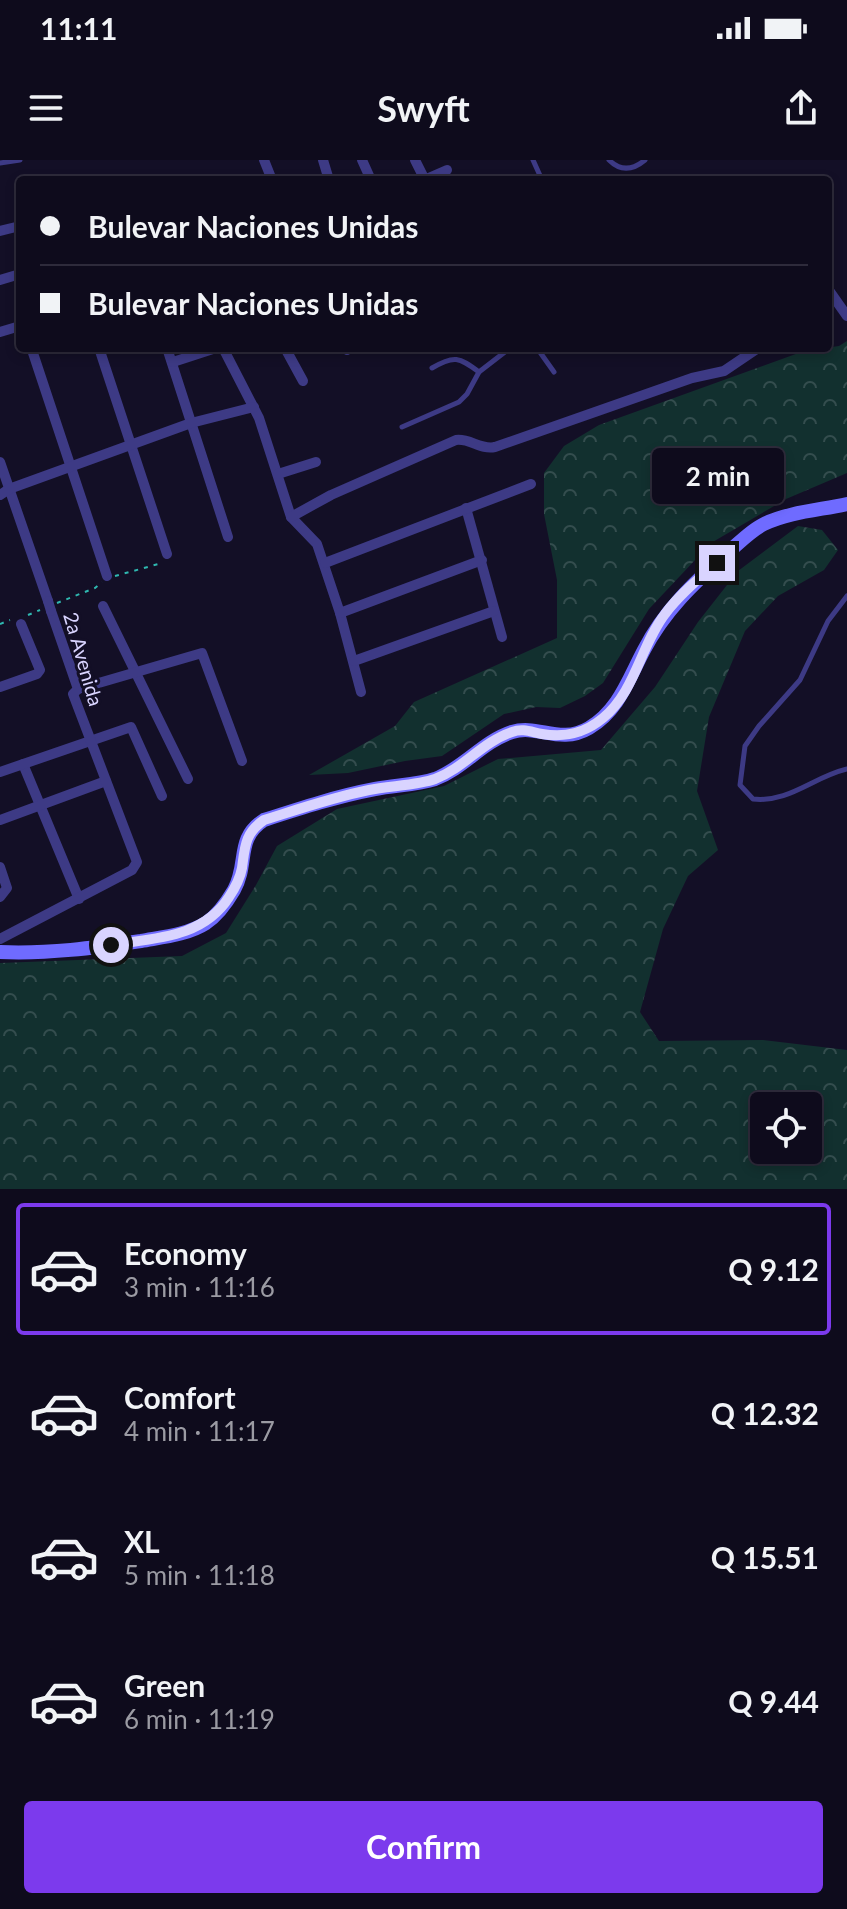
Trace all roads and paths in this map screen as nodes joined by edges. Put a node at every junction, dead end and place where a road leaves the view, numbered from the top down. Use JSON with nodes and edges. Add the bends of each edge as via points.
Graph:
{"nodes":[{"id":1,"x":20,"y":160,"type":"edge"},
{"id":2,"x":609,"y":160,"type":"edge"},
{"id":3,"x":645,"y":160,"type":"edge"},
{"id":4,"x":0,"y":163,"type":"edge"},
{"id":5,"x":447,"y":170,"type":"dead end"},
{"id":6,"x":433,"y":176,"type":"edge"},
{"id":7,"x":832,"y":295,"type":"edge"},
{"id":8,"x":847,"y":316,"type":"edge"},
{"id":9,"x":33,"y":352,"type":"edge"},
{"id":10,"x":100,"y":352,"type":"edge"},
{"id":11,"x":169,"y":352,"type":"edge"},
{"id":12,"x":204,"y":352,"type":"edge"},
{"id":13,"x":225,"y":352,"type":"edge"},
{"id":14,"x":287,"y":352,"type":"edge"},
{"id":15,"x":505,"y":352,"type":"edge"},
{"id":16,"x":540,"y":352,"type":"edge"},
{"id":17,"x":752,"y":352,"type":"edge"},
{"id":18,"x":173,"y":362,"type":"junction"},
{"id":19,"x":432,"y":368,"type":"dead end"},
{"id":20,"x":479,"y":372,"type":"junction"},
{"id":21,"x":554,"y":372,"type":"dead end"},
{"id":22,"x":303,"y":381,"type":"dead end"},
{"id":23,"x":254,"y":407,"type":"junction"},
{"id":24,"x":191,"y":423,"type":"junction"},
{"id":25,"x":402,"y":427,"type":"dead end"},
{"id":26,"x":132,"y":446,"type":"junction"},
{"id":27,"x":0,"y":462,"type":"edge"},
{"id":28,"x":316,"y":462,"type":"dead end"},
{"id":29,"x":71,"y":466,"type":"junction"},
{"id":30,"x":278,"y":474,"type":"junction"},
{"id":31,"x":531,"y":484,"type":"dead end"},
{"id":32,"x":5,"y":492,"type":"edge"},
{"id":33,"x":847,"y":504,"type":"edge"},
{"id":34,"x":466,"y":508,"type":"junction"},
{"id":35,"x":291,"y":517,"type":"junction"},
{"id":36,"x":228,"y":537,"type":"dead end"},
{"id":37,"x":166,"y":558,"type":"joint"},
{"id":38,"x":482,"y":560,"type":"junction"},
{"id":39,"x":325,"y":563,"type":"junction"},
{"id":40,"x":109,"y":578,"type":"junction"},
{"id":41,"x":847,"y":596,"type":"edge"},
{"id":42,"x":49,"y":606,"type":"junction"},
{"id":43,"x":103,"y":606,"type":"dead end"},
{"id":44,"x":494,"y":611,"type":"junction"},
{"id":45,"x":340,"y":613,"type":"junction"},
{"id":46,"x":0,"y":624,"type":"edge"},
{"id":47,"x":21,"y":624,"type":"dead end"},
{"id":48,"x":502,"y":637,"type":"dead end"},
{"id":49,"x":354,"y":661,"type":"junction"},
{"id":50,"x":137,"y":670,"type":"junction"},
{"id":51,"x":0,"y":687,"type":"edge"},
{"id":52,"x":78,"y":689,"type":"junction"},
{"id":53,"x":361,"y":692,"type":"dead end"},
{"id":54,"x":91,"y":741,"type":"junction"},
{"id":55,"x":242,"y":761,"type":"dead end"},
{"id":56,"x":23,"y":764,"type":"junction"},
{"id":57,"x":847,"y":769,"type":"edge"},
{"id":58,"x":0,"y":772,"type":"edge"},
{"id":59,"x":188,"y":779,"type":"dead end"},
{"id":60,"x":106,"y":781,"type":"junction"},
{"id":61,"x":162,"y":796,"type":"dead end"},
{"id":62,"x":40,"y":804,"type":"junction"},
{"id":63,"x":0,"y":820,"type":"edge"},
{"id":64,"x":0,"y":867,"type":"edge"},
{"id":65,"x":0,"y":897,"type":"edge"},
{"id":66,"x":79,"y":899,"type":"junction"},
{"id":67,"x":0,"y":939,"type":"edge"},
{"id":68,"x":0,"y":952,"type":"edge"}],
"edges":[{"from":1,"to":4,"type":"lane"},
{"from":2,"to":3,"type":"lane","via":[[629,169]]},
{"from":5,"to":6,"type":"street"},
{"from":7,"to":8,"type":"street"},
{"from":9,"to":29,"type":"street"},
{"from":10,"to":26,"type":"street"},
{"from":11,"to":18,"type":"street"},
{"from":12,"to":18,"type":"street"},
{"from":13,"to":23,"type":"street"},
{"from":14,"to":22,"type":"street"},
{"from":15,"to":20,"type":"lane"},
{"from":16,"to":21,"type":"lane"},
{"from":17,"to":35,"type":"street","via":[[724,371],[487,449],[456,440]]},
{"from":18,"to":24,"type":"street"},
{"from":19,"to":20,"type":"lane","via":[[453,358]]},
{"from":20,"to":25,"type":"lane","via":[[459,402]]},
{"from":23,"to":24,"type":"street"},
{"from":23,"to":30,"type":"street"},
{"from":24,"to":26,"type":"street"},
{"from":24,"to":36,"type":"street"},
{"from":26,"to":29,"type":"street"},
{"from":26,"to":37,"type":"street"},
{"from":27,"to":32,"type":"street","name":"2a Avenida"},
{"from":28,"to":30,"type":"street"},
{"from":29,"to":32,"type":"street"},
{"from":29,"to":40,"type":"street"},
{"from":30,"to":35,"type":"street"},
{"from":31,"to":34,"type":"street"},
{"from":32,"to":42,"type":"street","name":"2a Avenida"},
{"from":33,"to":68,"type":"main road","via":[[783,517],[762,525],[736,546],[665,614],[627,688],[591,727],[566,735],[513,732],[477,750],[446,775],[352,793],[264,820],[247,837],[240,878],[224,905],[188,932],[57,952]]},
{"from":34,"to":38,"type":"street"},
{"from":34,"to":39,"type":"street"},
{"from":35,"to":39,"type":"street","via":[[312,536]]},
{"from":37,"to":40,"type":"path"},
{"from":38,"to":44,"type":"street"},
{"from":38,"to":45,"type":"street"},
{"from":39,"to":45,"type":"street"},
{"from":40,"to":42,"type":"path"},
{"from":41,"to":57,"type":"lane","via":[[828,621],[800,680],[745,746],[740,785],[753,799],[770,801]]},
{"from":42,"to":46,"type":"path"},
{"from":42,"to":52,"type":"street","name":"2a Avenida"},
{"from":43,"to":50,"type":"street"},
{"from":44,"to":48,"type":"street"},
{"from":44,"to":49,"type":"street"},
{"from":45,"to":49,"type":"street"},
{"from":47,"to":51,"type":"street","via":[[40,671]]},
{"from":49,"to":53,"type":"street"},
{"from":50,"to":52,"type":"street"},
{"from":50,"to":55,"type":"street","via":[[202,653]]},
{"from":50,"to":59,"type":"street"},
{"from":52,"to":54,"type":"street","name":"2a Avenida","via":[[73,694]]},
{"from":54,"to":56,"type":"street"},
{"from":54,"to":60,"type":"street","name":"2a Avenida"},
{"from":54,"to":61,"type":"street","via":[[132,727]]},
{"from":56,"to":58,"type":"street"},
{"from":56,"to":62,"type":"street"},
{"from":60,"to":62,"type":"street"},
{"from":60,"to":66,"type":"street","name":"2a Avenida","via":[[136,866]]},
{"from":62,"to":63,"type":"street"},
{"from":62,"to":66,"type":"street"},
{"from":64,"to":65,"type":"street","via":[[7,888]]},
{"from":66,"to":67,"type":"street"}]}
